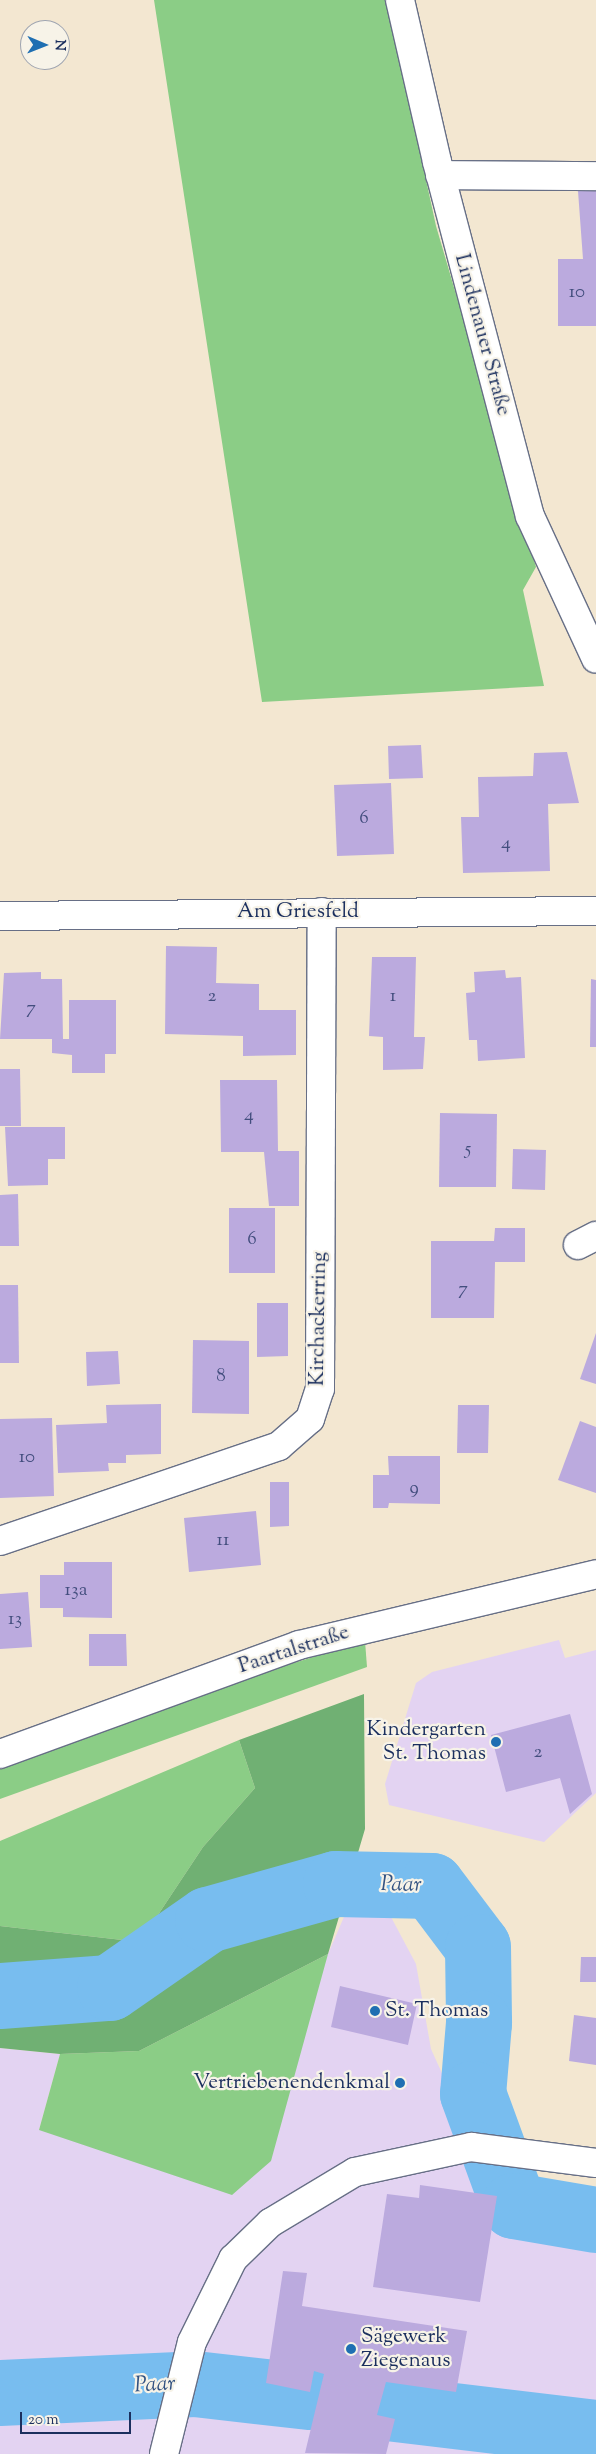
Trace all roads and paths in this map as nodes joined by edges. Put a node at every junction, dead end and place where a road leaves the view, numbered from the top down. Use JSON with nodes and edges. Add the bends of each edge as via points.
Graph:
{"nodes":[{"id":1,"x":400,"y":0,"type":"edge"},
{"id":2,"x":440,"y":175,"type":"junction"},
{"id":3,"x":596,"y":176,"type":"edge"},
{"id":4,"x":596,"y":659,"type":"edge"},
{"id":5,"x":596,"y":911,"type":"edge"},
{"id":6,"x":322,"y":912,"type":"junction"},
{"id":7,"x":0,"y":916,"type":"edge"},
{"id":8,"x":0,"y":1541,"type":"edge"},
{"id":9,"x":596,"y":1574,"type":"edge"},
{"id":10,"x":0,"y":1754,"type":"edge"},
{"id":11,"x":596,"y":2163,"type":"edge"},
{"id":12,"x":164,"y":2454,"type":"edge"}],
"edges":[{"from":1,"to":2,"type":"street","name":"Lindenauer Straße"},
{"from":2,"to":3,"type":"street"},
{"from":2,"to":4,"type":"street","name":"Lindenauer Straße","via":[[530,516]]},
{"from":5,"to":6,"type":"street","name":"Am Griesfeld"},
{"from":6,"to":7,"type":"street","name":"Am Griesfeld"},
{"from":6,"to":8,"type":"street","name":"Kirchackerring","via":[[320,1389],[310,1419],[279,1446]]},
{"from":9,"to":10,"type":"street","name":"Paartalstraße","via":[[299,1645]]},
{"from":11,"to":12,"type":"street","via":[[471,2147],[356,2172],[270,2222],[233,2259],[192,2342]]}]}
